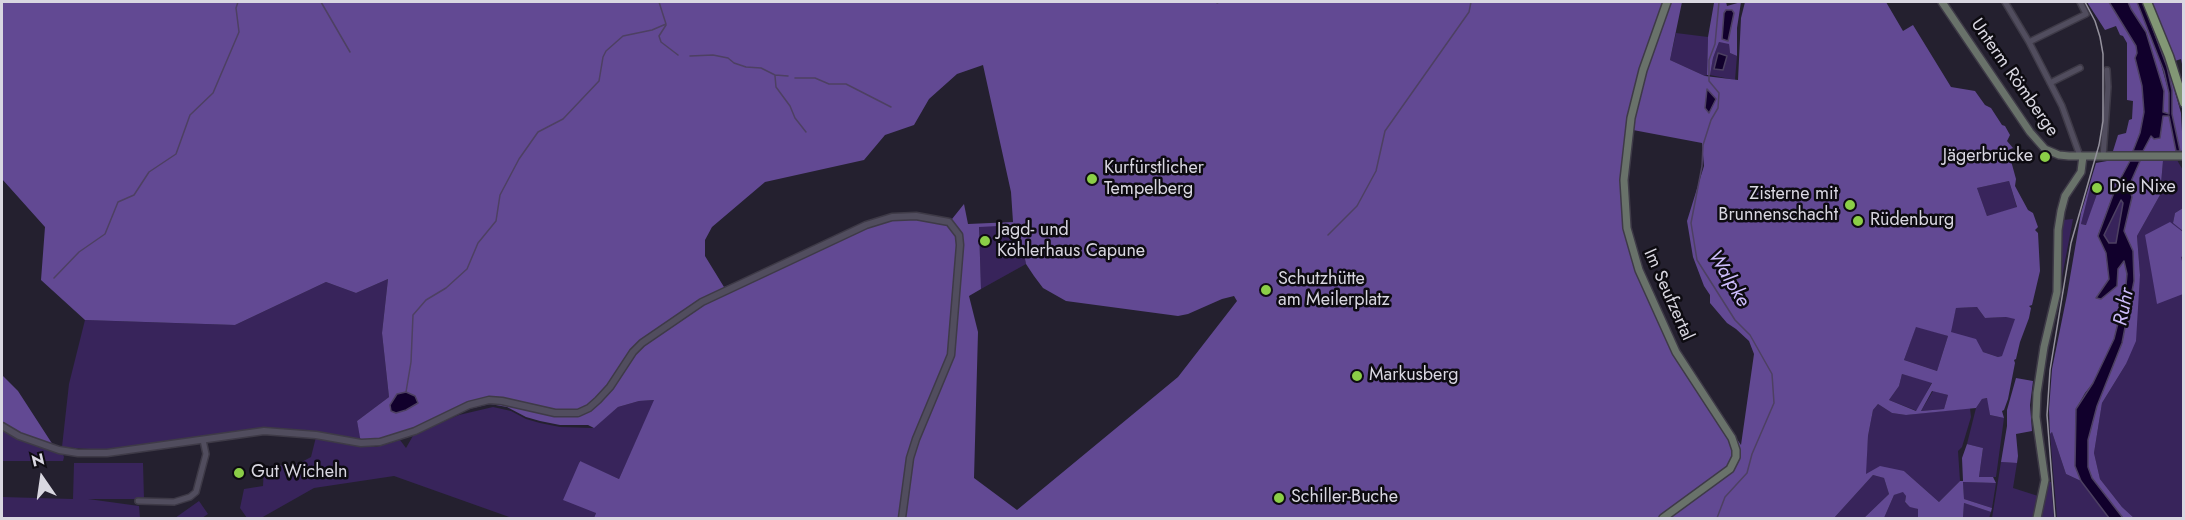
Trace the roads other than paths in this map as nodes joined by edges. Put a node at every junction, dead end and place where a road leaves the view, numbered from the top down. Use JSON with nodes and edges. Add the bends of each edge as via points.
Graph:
{"nodes":[{"id":1,"x":1667,"y":2,"type":"edge"},
{"id":2,"x":1942,"y":2,"type":"edge"},
{"id":3,"x":2005,"y":2,"type":"edge"},
{"id":4,"x":2080,"y":2,"type":"edge"},
{"id":5,"x":2147,"y":2,"type":"edge"},
{"id":6,"x":2029,"y":42,"type":"junction"},
{"id":7,"x":2080,"y":68,"type":"dead end"},
{"id":8,"x":2107,"y":70,"type":"dead end"},
{"id":9,"x":2050,"y":83,"type":"junction"},
{"id":10,"x":2184,"y":103,"type":"edge"},
{"id":11,"x":2081,"y":156,"type":"junction"},
{"id":12,"x":2106,"y":156,"type":"junction"},
{"id":13,"x":2184,"y":156,"type":"edge"},
{"id":14,"x":2,"y":426,"type":"edge"},
{"id":15,"x":203,"y":440,"type":"junction"},
{"id":16,"x":138,"y":501,"type":"dead end"},
{"id":17,"x":902,"y":519,"type":"edge"},
{"id":18,"x":1663,"y":519,"type":"edge"},
{"id":19,"x":2037,"y":519,"type":"edge"}],
"edges":[{"from":1,"to":18,"type":"main road","name":"Im Seufzertal","via":[[1630,118],[1624,180],[1627,228],[1639,270],[1676,352],[1732,438],[1736,457],[1730,469]]},
{"from":2,"to":11,"type":"main road","name":"Unterm Römberge","via":[[2037,142],[2052,153]]},
{"from":3,"to":6,"type":"street"},
{"from":4,"to":6,"type":"street","via":[[2086,14]]},
{"from":5,"to":10,"type":"main road"},
{"from":6,"to":9,"type":"street"},
{"from":7,"to":9,"type":"street"},
{"from":8,"to":12,"type":"street"},
{"from":9,"to":11,"type":"street"},
{"from":11,"to":12,"type":"main road","name":"Unterm Römberge"},
{"from":11,"to":19,"type":"main road","via":[[2080,172],[2061,211],[2057,292],[2037,393],[2036,417],[2045,480]]},
{"from":12,"to":13,"type":"main road","name":"Unterm Römberge"},
{"from":14,"to":15,"type":"street","via":[[46,447],[78,453]]},
{"from":15,"to":16,"type":"street","via":[[206,454],[196,492],[165,503]]},
{"from":15,"to":17,"type":"street","via":[[272,431],[380,442],[489,400],[555,413],[584,411],[610,387],[642,343],[702,302],[866,225],[892,217],[915,216],[949,222],[959,234],[960,245],[951,355],[910,458]]}]}
